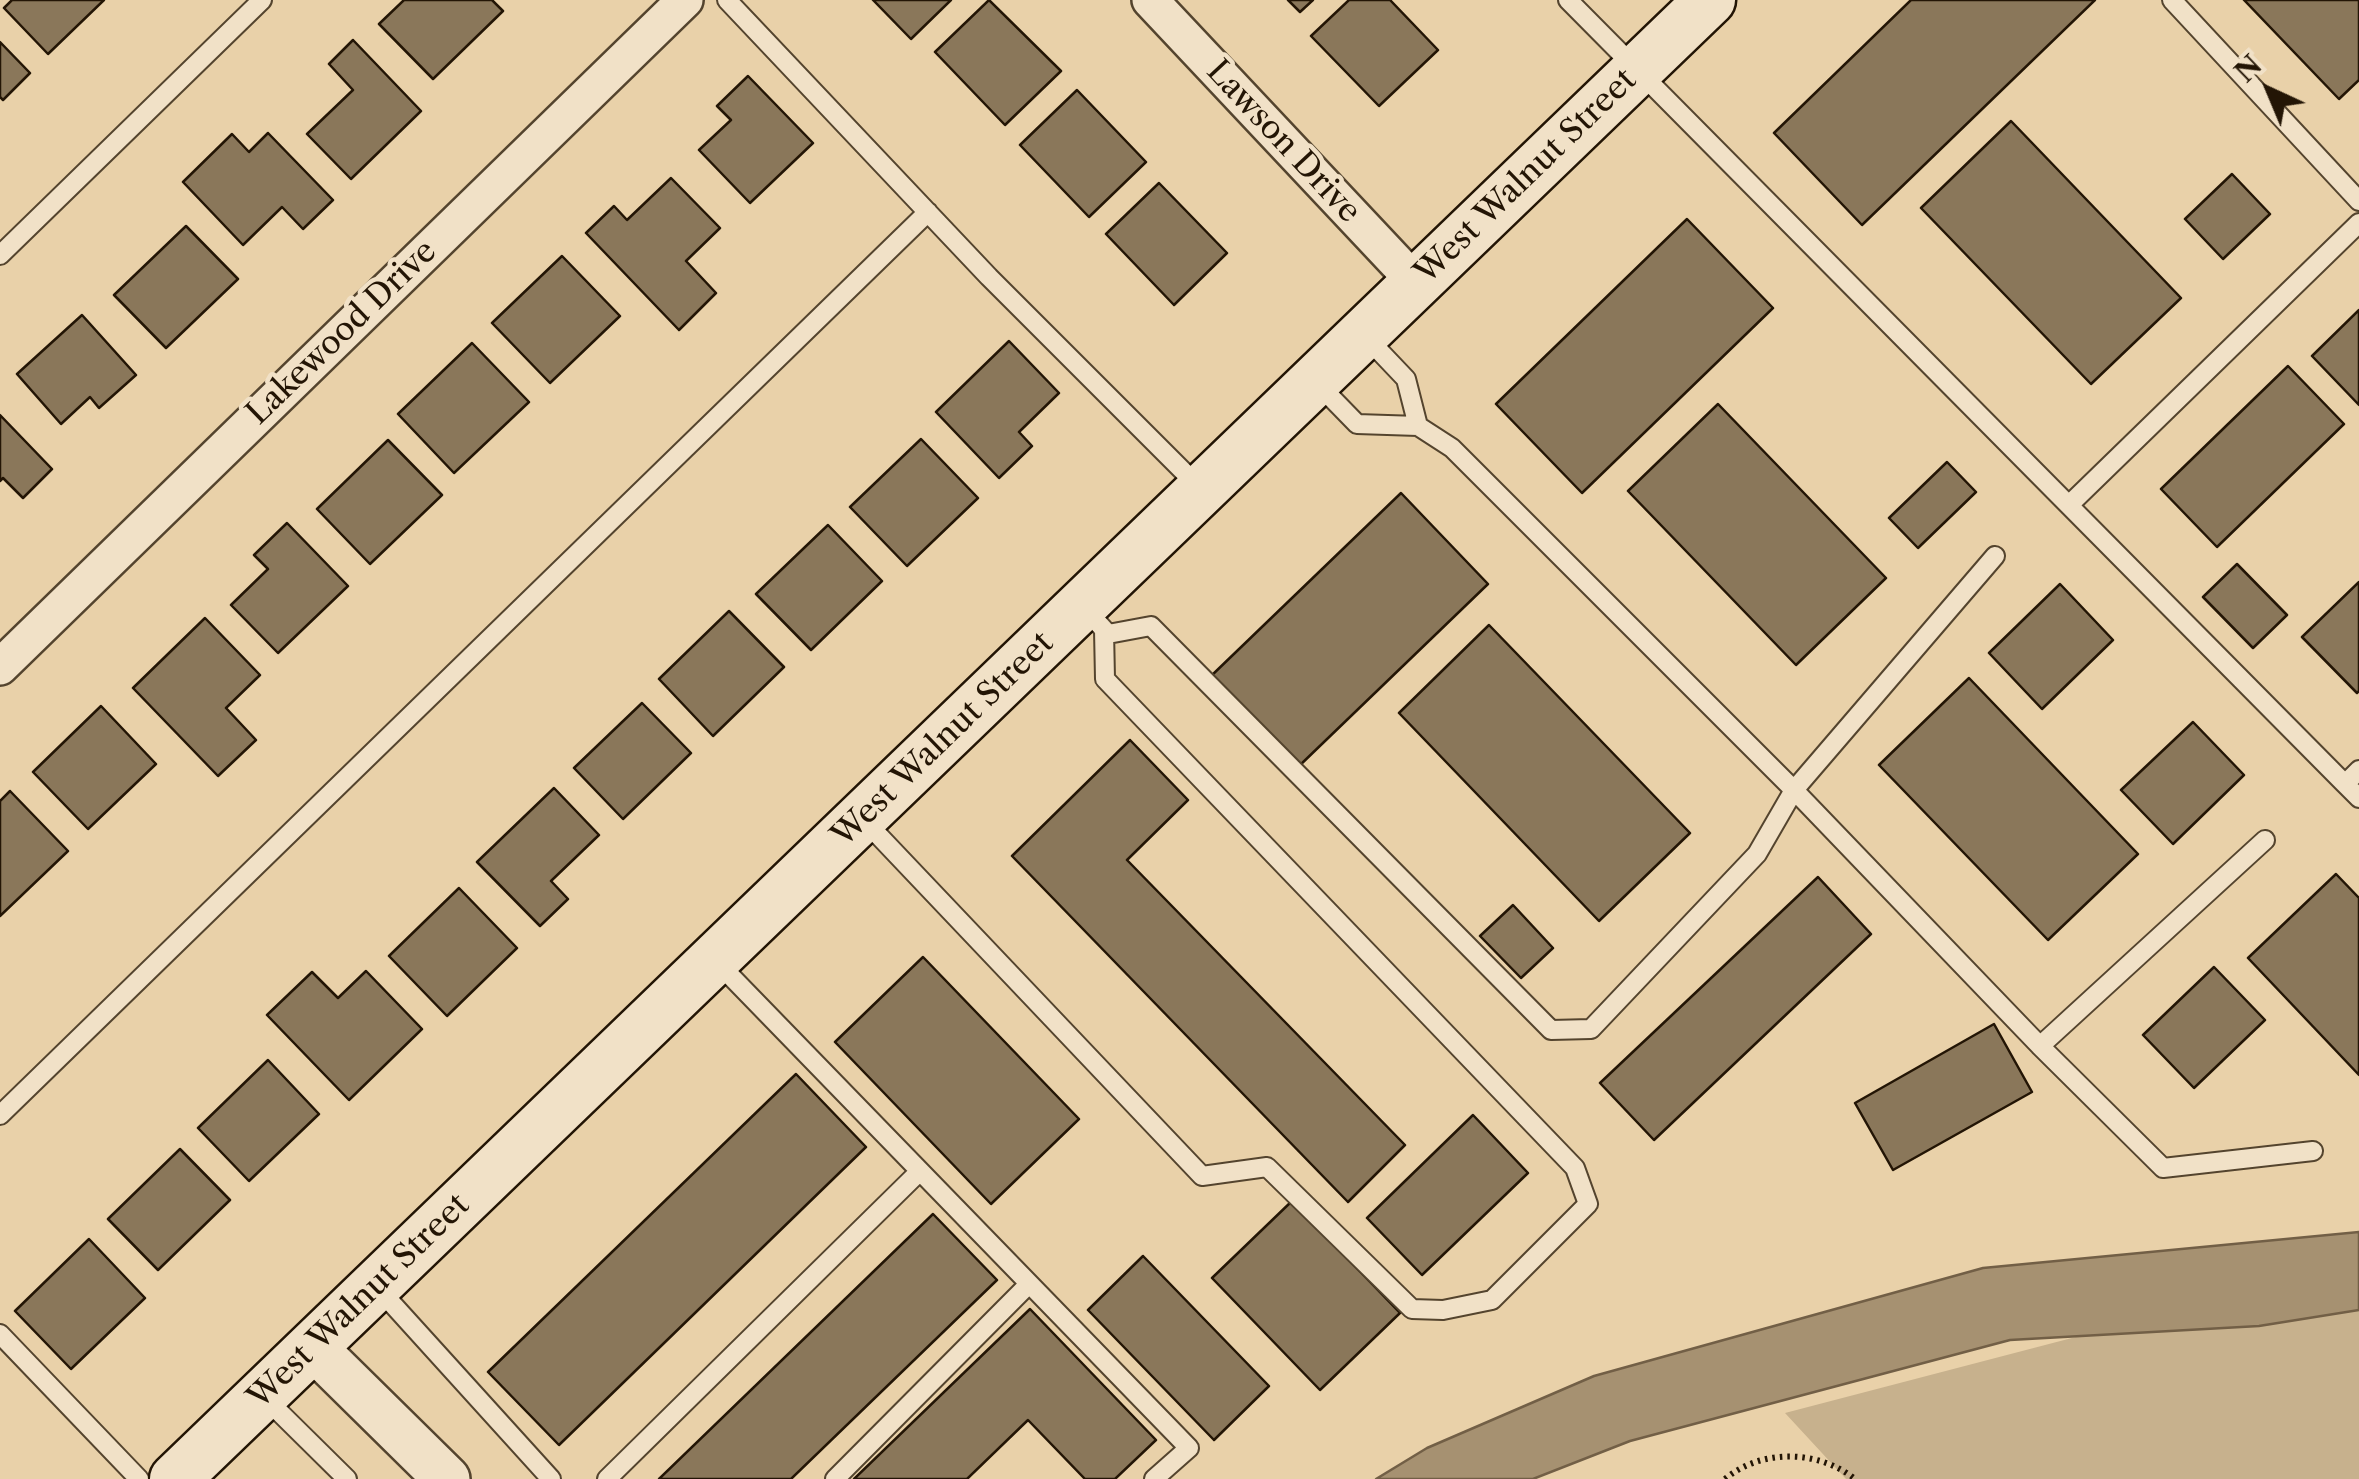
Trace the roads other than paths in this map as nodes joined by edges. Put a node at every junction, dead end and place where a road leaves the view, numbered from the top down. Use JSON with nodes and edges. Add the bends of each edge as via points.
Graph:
{"nodes":[{"id":1,"x":262,"y":0,"type":"edge"},
{"id":2,"x":684,"y":0,"type":"edge"},
{"id":3,"x":727,"y":0,"type":"edge"},
{"id":4,"x":1150,"y":0,"type":"edge"},
{"id":5,"x":1568,"y":0,"type":"edge"},
{"id":6,"x":1710,"y":0,"type":"edge"},
{"id":7,"x":2172,"y":0,"type":"edge"},
{"id":8,"x":1637,"y":70,"type":"junction"},
{"id":9,"x":2359,"y":201,"type":"edge"},
{"id":10,"x":928,"y":212,"type":"junction"},
{"id":11,"x":2359,"y":223,"type":"edge"},
{"id":12,"x":0,"y":255,"type":"edge"},
{"id":13,"x":1416,"y":283,"type":"junction"},
{"id":14,"x":1363,"y":334,"type":"junction"},
{"id":15,"x":1315,"y":381,"type":"junction"},
{"id":16,"x":1418,"y":426,"type":"junction"},
{"id":17,"x":1202,"y":490,"type":"junction"},
{"id":18,"x":2069,"y":506,"type":"junction"},
{"id":19,"x":1994,"y":556,"type":"dead end"},
{"id":20,"x":1092,"y":618,"type":"junction"},
{"id":21,"x":0,"y":667,"type":"edge"},
{"id":22,"x":2352,"y":777,"type":"edge"},
{"id":23,"x":1794,"y":790,"type":"junction"},
{"id":24,"x":2359,"y":798,"type":"edge"},
{"id":25,"x":862,"y":818,"type":"junction"},
{"id":26,"x":2265,"y":840,"type":"dead end"},
{"id":27,"x":714,"y":960,"type":"junction"},
{"id":28,"x":2040,"y":1046,"type":"junction"},
{"id":29,"x":0,"y":1115,"type":"edge"},
{"id":30,"x":2313,"y":1152,"type":"dead end"},
{"id":31,"x":919,"y":1172,"type":"junction"},
{"id":32,"x":1029,"y":1284,"type":"junction"},
{"id":33,"x":376,"y":1286,"type":"junction"},
{"id":34,"x":0,"y":1334,"type":"edge"},
{"id":35,"x":313,"y":1347,"type":"junction"},
{"id":36,"x":262,"y":1396,"type":"junction"},
{"id":37,"x":138,"y":1479,"type":"edge"},
{"id":38,"x":175,"y":1479,"type":"edge"},
{"id":39,"x":347,"y":1479,"type":"edge"},
{"id":40,"x":447,"y":1479,"type":"edge"},
{"id":41,"x":552,"y":1479,"type":"edge"},
{"id":42,"x":607,"y":1479,"type":"edge"},
{"id":43,"x":835,"y":1479,"type":"edge"},
{"id":44,"x":1154,"y":1479,"type":"edge"}],
"edges":[{"from":1,"to":12,"type":"lane"},
{"from":2,"to":21,"type":"street","name":"Lakewood Drive"},
{"from":3,"to":10,"type":"lane"},
{"from":4,"to":13,"type":"street","name":"Lawson Drive"},
{"from":5,"to":8,"type":"lane"},
{"from":6,"to":8,"type":"main road","name":"West Walnut Street"},
{"from":7,"to":9,"type":"lane"},
{"from":8,"to":13,"type":"main road","name":"West Walnut Street"},
{"from":8,"to":18,"type":"lane"},
{"from":10,"to":17,"type":"lane"},
{"from":10,"to":29,"type":"lane"},
{"from":11,"to":18,"type":"lane"},
{"from":13,"to":14,"type":"main road","name":"West Walnut Street"},
{"from":14,"to":15,"type":"main road","name":"West Walnut Street"},
{"from":14,"to":16,"type":"lane","via":[[1406,379]]},
{"from":15,"to":16,"type":"lane","via":[[1356,424]]},
{"from":15,"to":17,"type":"main road","name":"West Walnut Street"},
{"from":16,"to":23,"type":"lane","via":[[1452,448]]},
{"from":17,"to":20,"type":"main road","name":"West Walnut Street"},
{"from":18,"to":22,"type":"lane"},
{"from":19,"to":23,"type":"lane"},
{"from":20,"to":23,"type":"lane","via":[[1108,634],[1150,626],[1550,1030],[1591,1029],[1758,854]]},
{"from":20,"to":25,"type":"main road","name":"West Walnut Street"},
{"from":20,"to":25,"type":"lane","via":[[1104,679],[1576,1168],[1588,1204],[1492,1300],[1412,1308],[1267,1167],[1202,1176]]},
{"from":22,"to":24,"type":"lane"},
{"from":23,"to":28,"type":"lane"},
{"from":25,"to":27,"type":"main road","name":"West Walnut Street"},
{"from":26,"to":28,"type":"lane"},
{"from":27,"to":31,"type":"lane"},
{"from":27,"to":33,"type":"main road","name":"West Walnut Street"},
{"from":28,"to":30,"type":"lane","via":[[2162,1168]]},
{"from":31,"to":32,"type":"lane"},
{"from":31,"to":42,"type":"lane"},
{"from":32,"to":43,"type":"lane"},
{"from":32,"to":44,"type":"lane","via":[[1189,1448]]},
{"from":33,"to":35,"type":"main road","name":"West Walnut Street"},
{"from":33,"to":41,"type":"lane"},
{"from":34,"to":37,"type":"lane"},
{"from":35,"to":36,"type":"main road","name":"West Walnut Street"},
{"from":35,"to":40,"type":"street"},
{"from":36,"to":38,"type":"main road","name":"West Walnut Street"},
{"from":36,"to":39,"type":"lane"}]}
